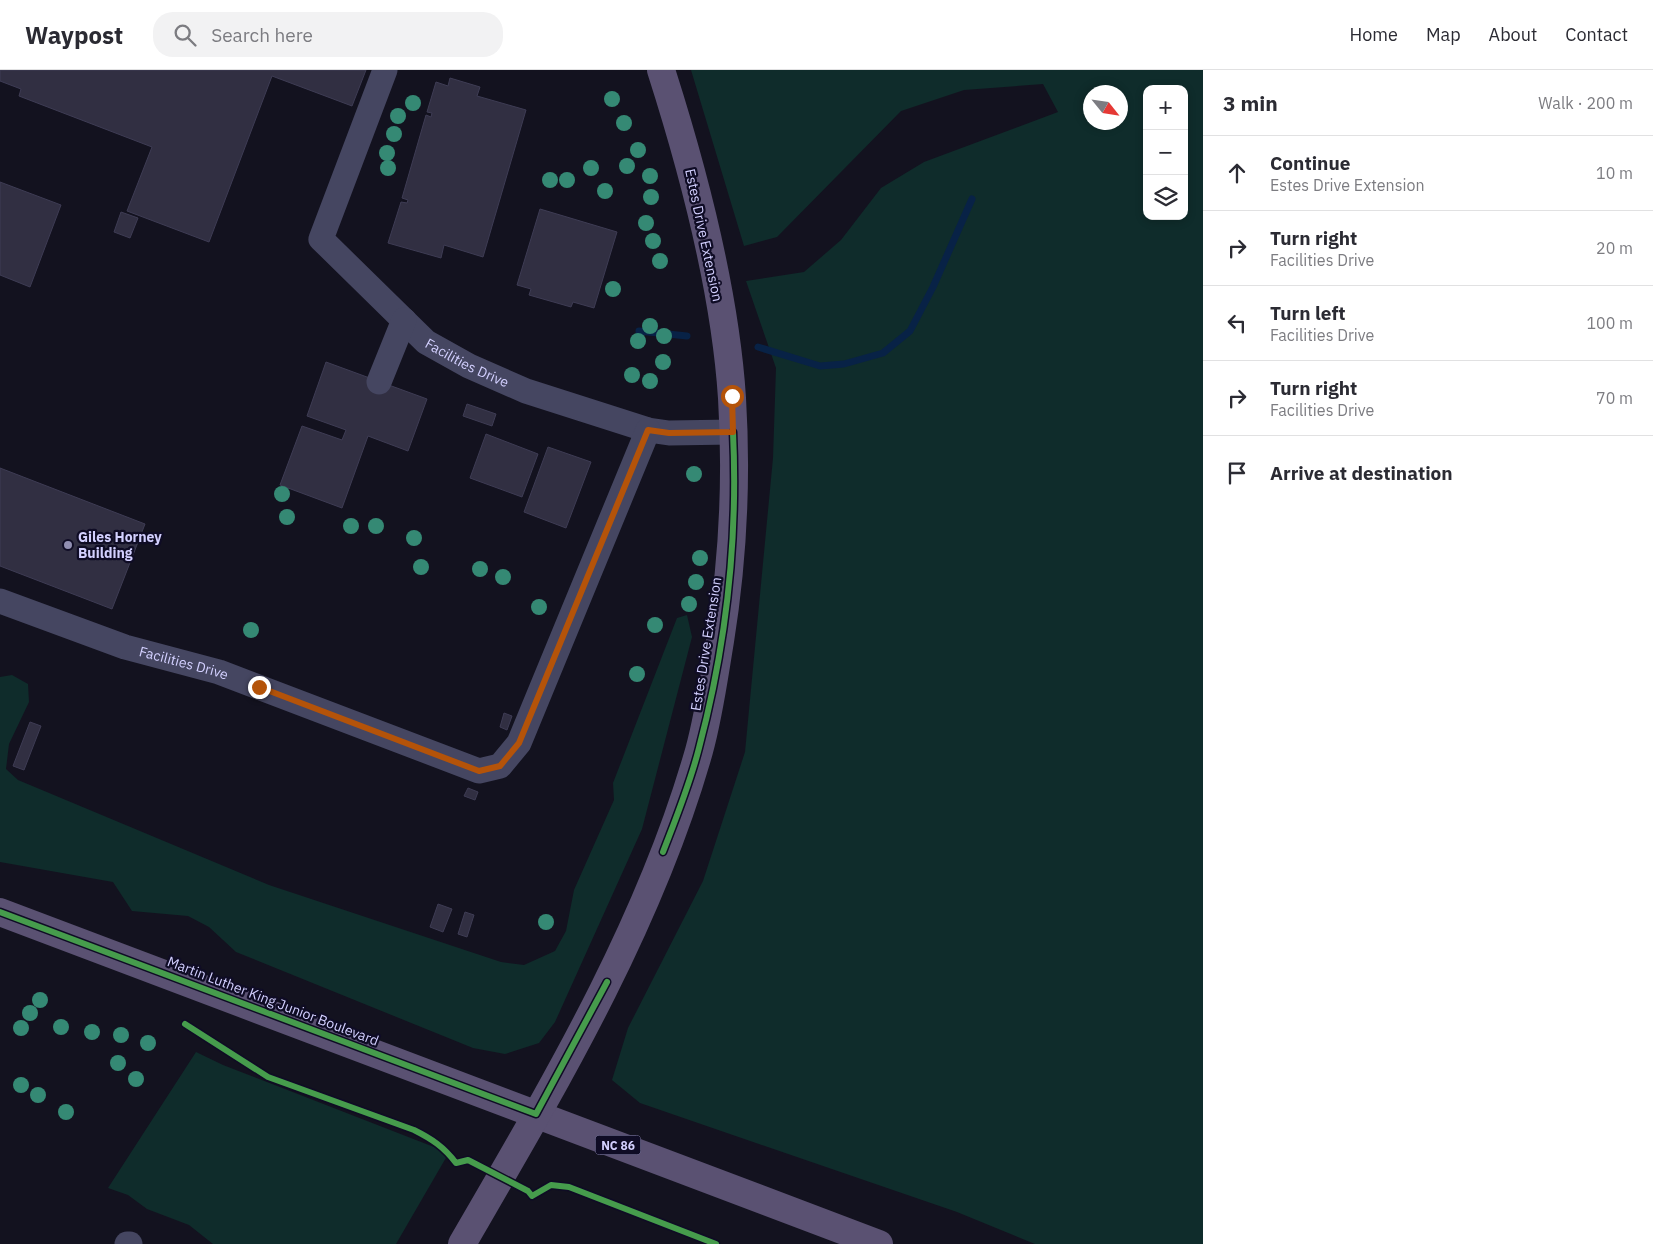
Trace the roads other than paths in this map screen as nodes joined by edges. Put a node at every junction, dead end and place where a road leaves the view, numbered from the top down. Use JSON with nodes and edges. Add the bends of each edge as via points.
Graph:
{"nodes":[{"id":1,"x":385,"y":70,"type":"edge"},
{"id":2,"x":661,"y":70,"type":"edge"},
{"id":3,"x":404,"y":320,"type":"junction"},
{"id":4,"x":379,"y":382,"type":"dead end"},
{"id":5,"x":648,"y":430,"type":"junction"},
{"id":6,"x":733,"y":432,"type":"junction"},
{"id":7,"x":0,"y":601,"type":"edge"},
{"id":8,"x":0,"y":912,"type":"edge"},
{"id":9,"x":536,"y":1114,"type":"junction"},
{"id":10,"x":462,"y":1244,"type":"edge"},
{"id":11,"x":879,"y":1244,"type":"edge"}],
"edges":[{"from":1,"to":3,"type":"lane","name":"Facilities Drive","via":[[321,239]]},
{"from":2,"to":6,"type":"main road","name":"Estes Drive Extension","via":[[699,202],[718,294],[732,396]]},
{"from":3,"to":4,"type":"lane"},
{"from":3,"to":5,"type":"lane","name":"Facilities Drive","via":[[426,342],[468,366],[526,390]]},
{"from":5,"to":6,"type":"lane","name":"Facilities Drive","via":[[669,433]]},
{"from":5,"to":7,"type":"lane","name":"Facilities Drive","via":[[519,743],[500,766],[479,771],[219,672],[125,648]]},
{"from":6,"to":9,"type":"main road","name":"Estes Drive Extension","via":[[734,526],[730,570],[716,666],[699,749],[640,911],[607,982]]},
{"from":8,"to":9,"type":"main road","name":"Martin Luther King Junior Boulevard","number":"NC 86"},
{"from":9,"to":10,"type":"main road","name":"Estes Drive Extension"},
{"from":9,"to":11,"type":"main road","name":"Martin Luther King Junior Boulevard","number":"NC 86"}]}
